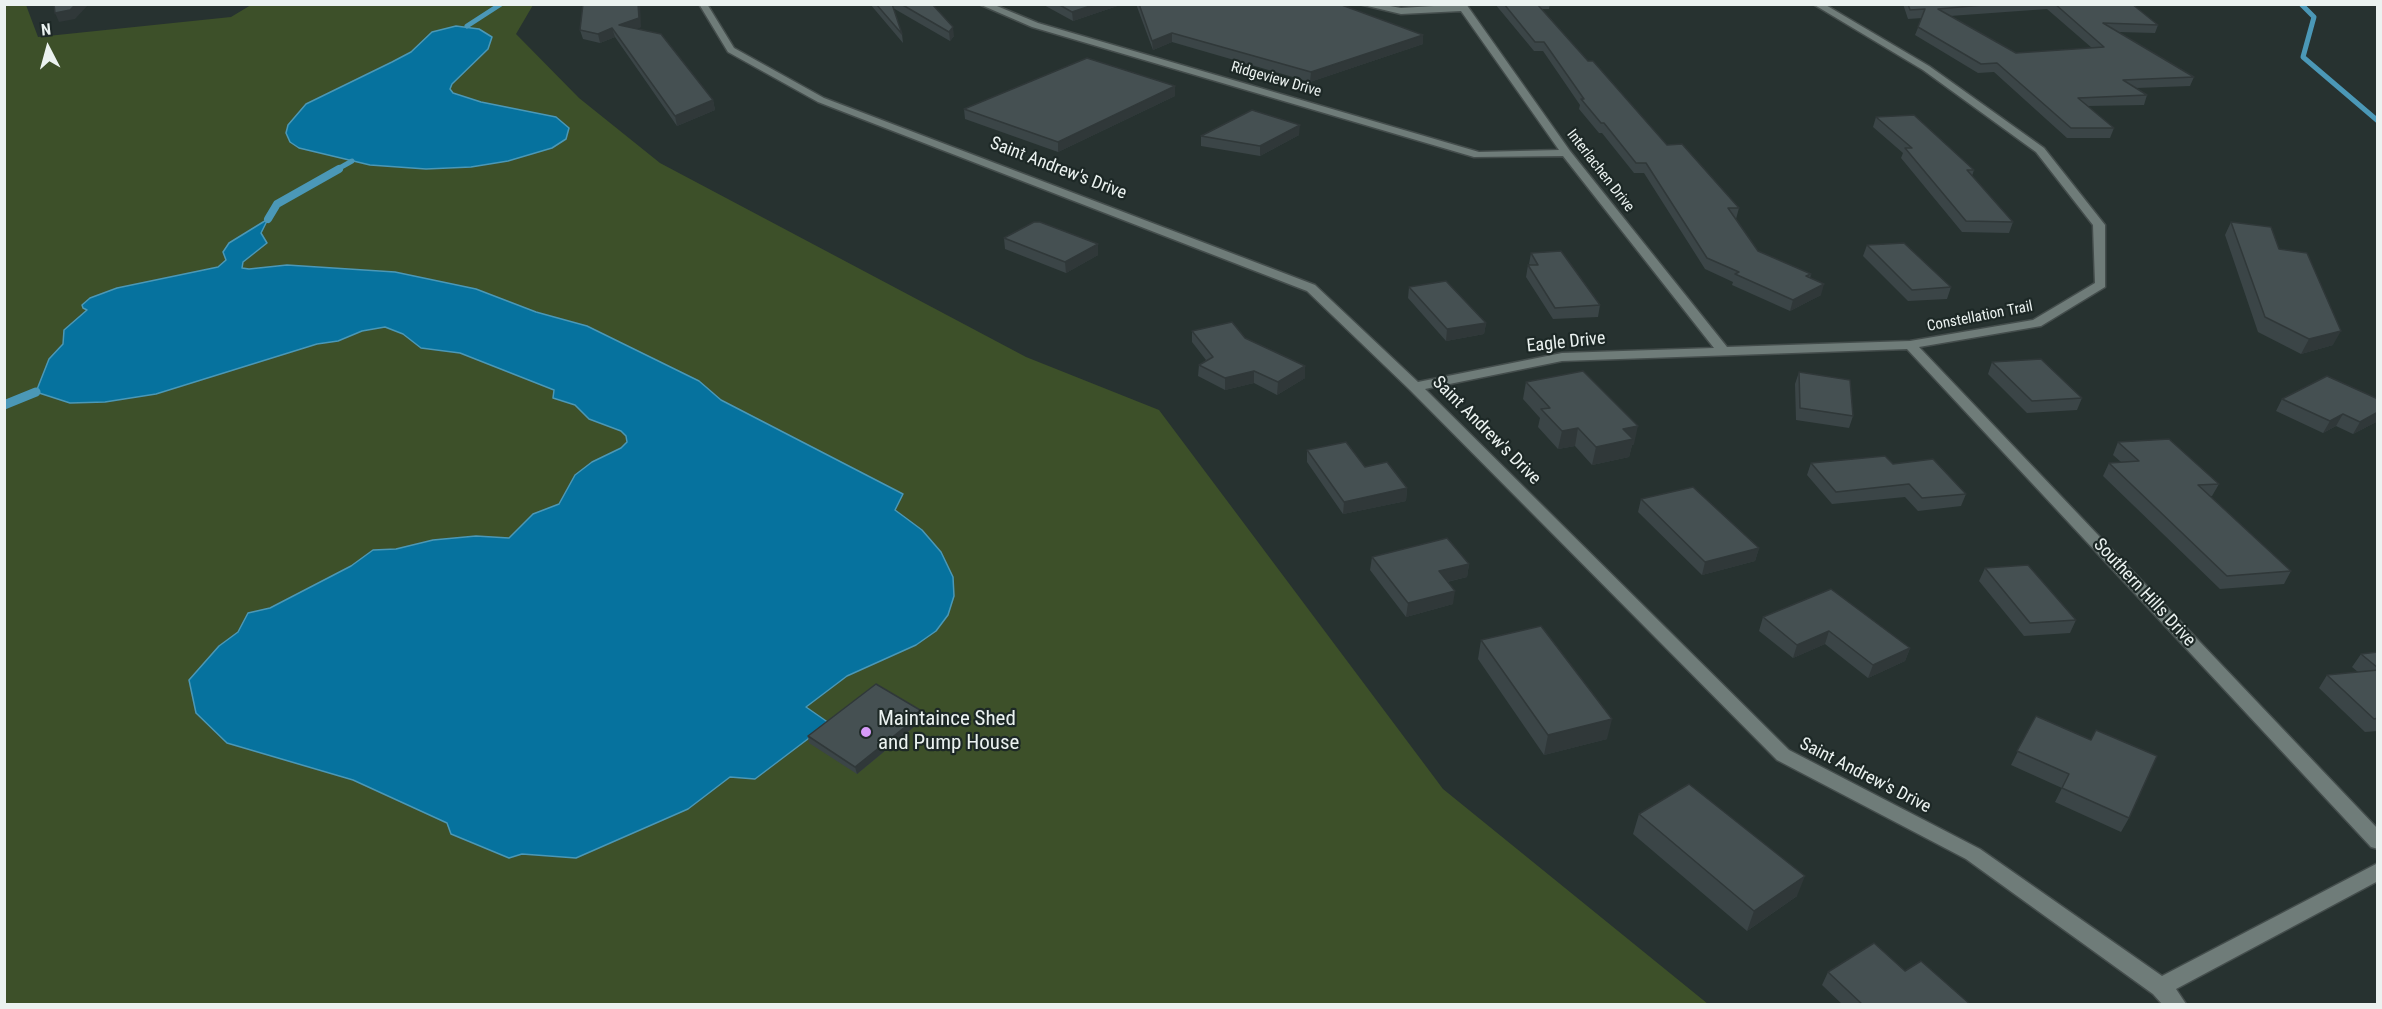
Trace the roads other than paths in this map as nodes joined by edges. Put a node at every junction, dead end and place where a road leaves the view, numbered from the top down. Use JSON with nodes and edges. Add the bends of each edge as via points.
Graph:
{"nodes":[{"id":1,"x":703,"y":4,"type":"edge"},
{"id":2,"x":983,"y":4,"type":"edge"},
{"id":3,"x":1363,"y":4,"type":"edge"},
{"id":4,"x":1823,"y":5,"type":"edge"},
{"id":5,"x":1462,"y":6,"type":"edge"},
{"id":6,"x":1566,"y":153,"type":"junction"},
{"id":7,"x":1911,"y":345,"type":"junction"},
{"id":8,"x":1722,"y":350,"type":"junction"},
{"id":9,"x":1415,"y":387,"type":"junction"},
{"id":10,"x":2378,"y":842,"type":"edge"},
{"id":11,"x":2378,"y":871,"type":"edge"},
{"id":12,"x":2161,"y":987,"type":"junction"},
{"id":13,"x":2175,"y":1005,"type":"edge"}],
"edges":[{"from":1,"to":9,"type":"street","name":"Saint Andrew's Drive","via":[[731,50],[821,100],[1311,288]]},
{"from":2,"to":6,"type":"street","name":"Ridgeview Drive","via":[[1035,25],[1478,154]]},
{"from":3,"to":5,"type":"street","via":[[1401,10]]},
{"from":4,"to":7,"type":"street","name":"Constellation Trail","via":[[1926,68],[2040,150],[2099,225],[2101,284],[2037,323]]},
{"from":5,"to":6,"type":"street","name":"Interlachen Drive"},
{"from":6,"to":8,"type":"street","name":"Interlachen Drive"},
{"from":7,"to":8,"type":"street","name":"Constellation Trail"},
{"from":7,"to":10,"type":"street","name":"Southern Hills Drive"},
{"from":8,"to":9,"type":"street","name":"Eagle Drive","via":[[1562,357]]},
{"from":9,"to":12,"type":"street","name":"Saint Andrew's Drive","via":[[1783,755],[1973,854]]},
{"from":11,"to":12,"type":"street"},
{"from":12,"to":13,"type":"street","name":"Saint Andrew's Drive"}]}
